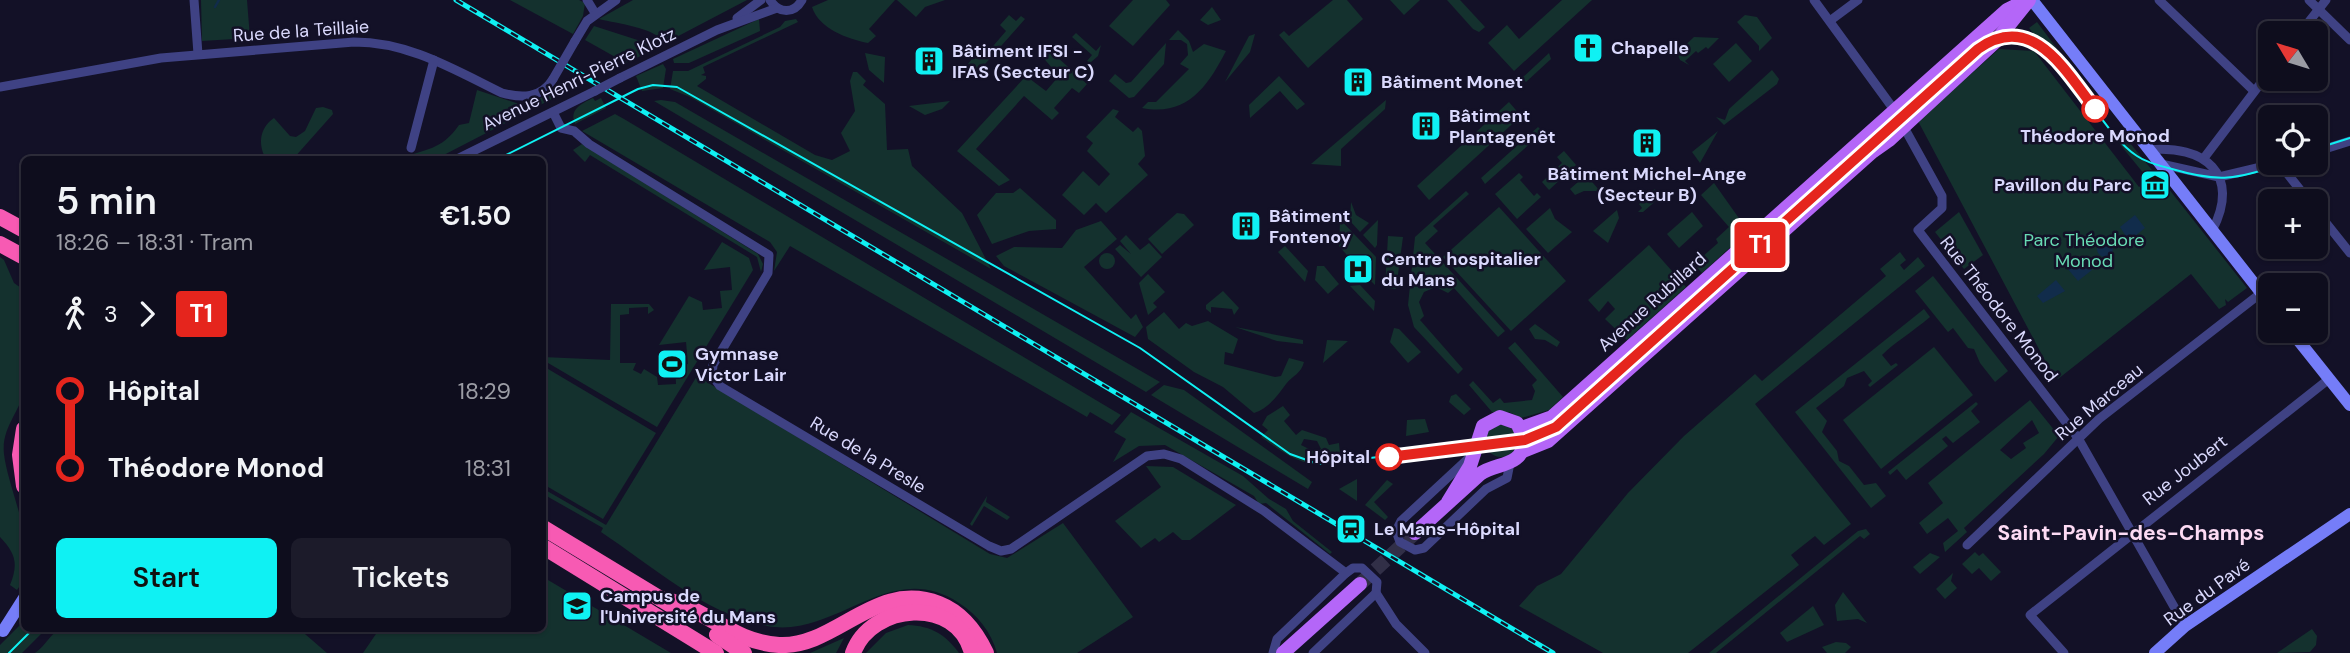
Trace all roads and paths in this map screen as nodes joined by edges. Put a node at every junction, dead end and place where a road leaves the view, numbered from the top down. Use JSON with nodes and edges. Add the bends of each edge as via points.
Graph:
{"nodes":[{"id":1,"x":194,"y":0,"type":"edge"},
{"id":2,"x":587,"y":0,"type":"edge"},
{"id":3,"x":616,"y":0,"type":"edge"},
{"id":4,"x":761,"y":0,"type":"edge"},
{"id":5,"x":803,"y":0,"type":"edge"},
{"id":6,"x":1814,"y":0,"type":"edge"},
{"id":7,"x":1858,"y":0,"type":"edge"},
{"id":8,"x":2029,"y":0,"type":"edge"},
{"id":9,"x":2160,"y":0,"type":"edge"},
{"id":10,"x":2309,"y":0,"type":"edge"},
{"id":11,"x":2326,"y":0,"type":"edge"},
{"id":12,"x":602,"y":3,"type":"edge"},
{"id":13,"x":774,"y":4,"type":"edge"},
{"id":14,"x":2319,"y":10,"type":"junction"},
{"id":15,"x":595,"y":13,"type":"junction"},
{"id":16,"x":1831,"y":20,"type":"junction"},
{"id":17,"x":2310,"y":21,"type":"edge"},
{"id":18,"x":717,"y":30,"type":"junction"},
{"id":19,"x":2350,"y":40,"type":"edge"},
{"id":20,"x":198,"y":54,"type":"junction"},
{"id":21,"x":435,"y":60,"type":"junction"},
{"id":22,"x":2258,"y":85,"type":"edge"},
{"id":23,"x":0,"y":87,"type":"edge"},
{"id":24,"x":2254,"y":90,"type":"junction"},
{"id":25,"x":1895,"y":111,"type":"junction"},
{"id":26,"x":552,"y":112,"type":"junction"},
{"id":27,"x":1905,"y":128,"type":"junction"},
{"id":28,"x":2350,"y":141,"type":"edge"},
{"id":29,"x":411,"y":148,"type":"dead end"},
{"id":30,"x":2328,"y":148,"type":"edge"},
{"id":31,"x":2148,"y":150,"type":"junction"},
{"id":32,"x":463,"y":156,"type":"edge"},
{"id":33,"x":2204,"y":158,"type":"junction"},
{"id":34,"x":2159,"y":163,"type":"junction"},
{"id":35,"x":2258,"y":168,"type":"edge"},
{"id":36,"x":2288,"y":175,"type":"edge"},
{"id":37,"x":2219,"y":177,"type":"junction"},
{"id":38,"x":2300,"y":189,"type":"edge"},
{"id":39,"x":0,"y":217,"type":"edge"},
{"id":40,"x":2328,"y":225,"type":"edge"},
{"id":41,"x":21,"y":227,"type":"edge"},
{"id":42,"x":2212,"y":230,"type":"junction"},
{"id":43,"x":0,"y":237,"type":"edge"},
{"id":44,"x":0,"y":244,"type":"edge"},
{"id":45,"x":21,"y":248,"type":"edge"},
{"id":46,"x":2350,"y":253,"type":"edge"},
{"id":47,"x":21,"y":255,"type":"edge"},
{"id":48,"x":2258,"y":288,"type":"edge"},
{"id":49,"x":2258,"y":294,"type":"edge"},
{"id":50,"x":2300,"y":343,"type":"edge"},
{"id":51,"x":2329,"y":379,"type":"junction"},
{"id":52,"x":2350,"y":405,"type":"edge"},
{"id":53,"x":1522,"y":428,"type":"junction"},
{"id":54,"x":2078,"y":438,"type":"junction"},
{"id":55,"x":21,"y":445,"type":"edge"},
{"id":56,"x":1477,"y":449,"type":"junction"},
{"id":57,"x":1523,"y":451,"type":"junction"},
{"id":58,"x":1504,"y":464,"type":"junction"},
{"id":59,"x":21,"y":467,"type":"edge"},
{"id":60,"x":1448,"y":502,"type":"junction"},
{"id":61,"x":2350,"y":514,"type":"edge"},
{"id":62,"x":546,"y":529,"type":"edge"},
{"id":63,"x":2132,"y":532,"type":"junction"},
{"id":64,"x":1415,"y":533,"type":"tunnel mouth"},
{"id":65,"x":1967,"y":545,"type":"dead end"},
{"id":66,"x":546,"y":548,"type":"edge"},
{"id":67,"x":1346,"y":573,"type":"junction"},
{"id":68,"x":1360,"y":584,"type":"tunnel mouth"},
{"id":69,"x":1376,"y":593,"type":"junction"},
{"id":70,"x":661,"y":599,"type":"junction"},
{"id":71,"x":21,"y":603,"type":"edge"},
{"id":72,"x":21,"y":611,"type":"edge"},
{"id":73,"x":2185,"y":626,"type":"junction"},
{"id":74,"x":2,"y":633,"type":"edge"},
{"id":75,"x":1288,"y":651,"type":"edge"},
{"id":76,"x":716,"y":653,"type":"edge"},
{"id":77,"x":744,"y":653,"type":"edge"},
{"id":78,"x":853,"y":653,"type":"edge"},
{"id":79,"x":972,"y":653,"type":"edge"},
{"id":80,"x":986,"y":653,"type":"edge"},
{"id":81,"x":1273,"y":653,"type":"edge"},
{"id":82,"x":1312,"y":653,"type":"edge"},
{"id":83,"x":1425,"y":653,"type":"edge"},
{"id":84,"x":2064,"y":653,"type":"edge"},
{"id":85,"x":2155,"y":653,"type":"edge"}],
"edges":[{"from":1,"to":20,"type":"street"},
{"from":2,"to":15,"type":"street"},
{"from":3,"to":12,"type":"street"},
{"from":4,"to":18,"type":"street","name":"Avenue Henri-Pierre Klotz"},
{"from":5,"to":13,"type":"street","name":"Avenue Henri-Pierre Klotz","via":[[790,11]]},
{"from":6,"to":16,"type":"street"},
{"from":7,"to":16,"type":"street"},
{"from":8,"to":25,"type":"main road","name":"Avenue Rubillard","via":[[2007,10]]},
{"from":8,"to":27,"type":"main road","name":"Avenue Rubillard","via":[[1996,41]]},
{"from":8,"to":31,"type":"street"},
{"from":9,"to":24,"type":"street"},
{"from":10,"to":14,"type":"street"},
{"from":11,"to":14,"type":"street"},
{"from":12,"to":15,"type":"street"},
{"from":13,"to":18,"type":"street","name":"Avenue Henri-Pierre Klotz"},
{"from":14,"to":17,"type":"street"},
{"from":14,"to":19,"type":"street"},
{"from":15,"to":21,"type":"street","name":"Rue de la Teillaie","bridge":true,"via":[[547,88],[533,95],[502,93]]},
{"from":16,"to":25,"type":"street"},
{"from":18,"to":26,"type":"street","name":"Avenue Henri-Pierre Klotz","bridge":true},
{"from":20,"to":21,"type":"street","name":"Rue de la Teillaie","via":[[381,42]]},
{"from":20,"to":23,"type":"street","name":"Rue de la Teillaie"},
{"from":21,"to":29,"type":"street"},
{"from":22,"to":24,"type":"street"},
{"from":24,"to":33,"type":"street"},
{"from":25,"to":27,"type":"street"},
{"from":25,"to":53,"type":"main road","name":"Avenue Rubillard","via":[[1552,417]]},
{"from":26,"to":32,"type":"street","name":"Avenue Henri-Pierre Klotz"},
{"from":26,"to":67,"type":"street","name":"Rue de la Presle","via":[[561,128],[575,131],[769,255],[768,273],[713,365],[712,375],[720,386],[989,546],[1011,549],[1147,456],[1164,454],[1181,459],[1264,511]]},
{"from":27,"to":54,"type":"street","name":"Rue Théodore Monod","via":[[1944,199],[1941,210],[1917,230]]},
{"from":27,"to":57,"type":"main road","name":"Avenue Rubillard","via":[[1872,152],[1548,442]]},
{"from":28,"to":30,"type":"street"},
{"from":31,"to":33,"type":"street","via":[[2181,149]]},
{"from":31,"to":34,"type":"street"},
{"from":33,"to":37,"type":"street"},
{"from":34,"to":37,"type":"street"},
{"from":34,"to":42,"type":"street"},
{"from":35,"to":37,"type":"street"},
{"from":36,"to":38,"type":"street"},
{"from":37,"to":42,"type":"street","via":[[2224,204]]},
{"from":39,"to":41,"type":"highway"},
{"from":40,"to":46,"type":"street"},
{"from":42,"to":48,"type":"street"},
{"from":43,"to":45,"type":"highway"},
{"from":44,"to":47,"type":"highway"},
{"from":49,"to":54,"type":"street","name":"Rue Marceau"},
{"from":50,"to":51,"type":"street"},
{"from":51,"to":52,"type":"street"},
{"from":51,"to":63,"type":"street","name":"Rue Joubert"},
{"from":53,"to":56,"type":"main road","name":"Avenue Rubillard","via":[[1511,419],[1493,419],[1479,432]]},
{"from":53,"to":57,"type":"main road"},
{"from":54,"to":63,"type":"street"},
{"from":54,"to":65,"type":"street","name":"Rue Marceau"},
{"from":55,"to":59,"type":"highway"},
{"from":56,"to":58,"type":"main road","via":[[1487,460]]},
{"from":56,"to":58,"type":"street","name":"Avenue Rubillard","via":[[1401,521],[1396,531],[1400,542],[1415,550],[1424,548],[1486,489],[1507,478]]},
{"from":56,"to":60,"type":"main road","name":"Avenue Rubillard"},
{"from":57,"to":58,"type":"main road","name":"Avenue Rubillard"},
{"from":58,"to":60,"type":"main road","name":"Avenue Rubillard","via":[[1479,474]]},
{"from":60,"to":64,"type":"main road","name":"Avenue Rubillard"},
{"from":61,"to":73,"type":"street","name":"Rue du Pavé"},
{"from":62,"to":70,"type":"highway"},
{"from":63,"to":73,"type":"street"},
{"from":63,"to":84,"type":"street","name":"Rue Joubert","via":[[2030,615]]},
{"from":66,"to":76,"type":"highway"},
{"from":67,"to":69,"type":"street","via":[[1356,567],[1365,570],[1377,582]]},
{"from":67,"to":81,"type":"street","via":[[1277,639]]},
{"from":68,"to":75,"type":"main road"},
{"from":69,"to":82,"type":"street"},
{"from":69,"to":83,"type":"street","via":[[1396,624]]},
{"from":70,"to":77,"type":"highway"},
{"from":70,"to":80,"type":"highway","via":[[678,602],[729,632],[782,645],[819,634],[880,604],[916,598],[957,614]]},
{"from":71,"to":74,"type":"street"},
{"from":72,"to":74,"type":"street"},
{"from":73,"to":85,"type":"street","name":"Rue du Pavé"},
{"from":78,"to":79,"type":"highway","via":[[866,630],[906,611],[950,623]]}]}
